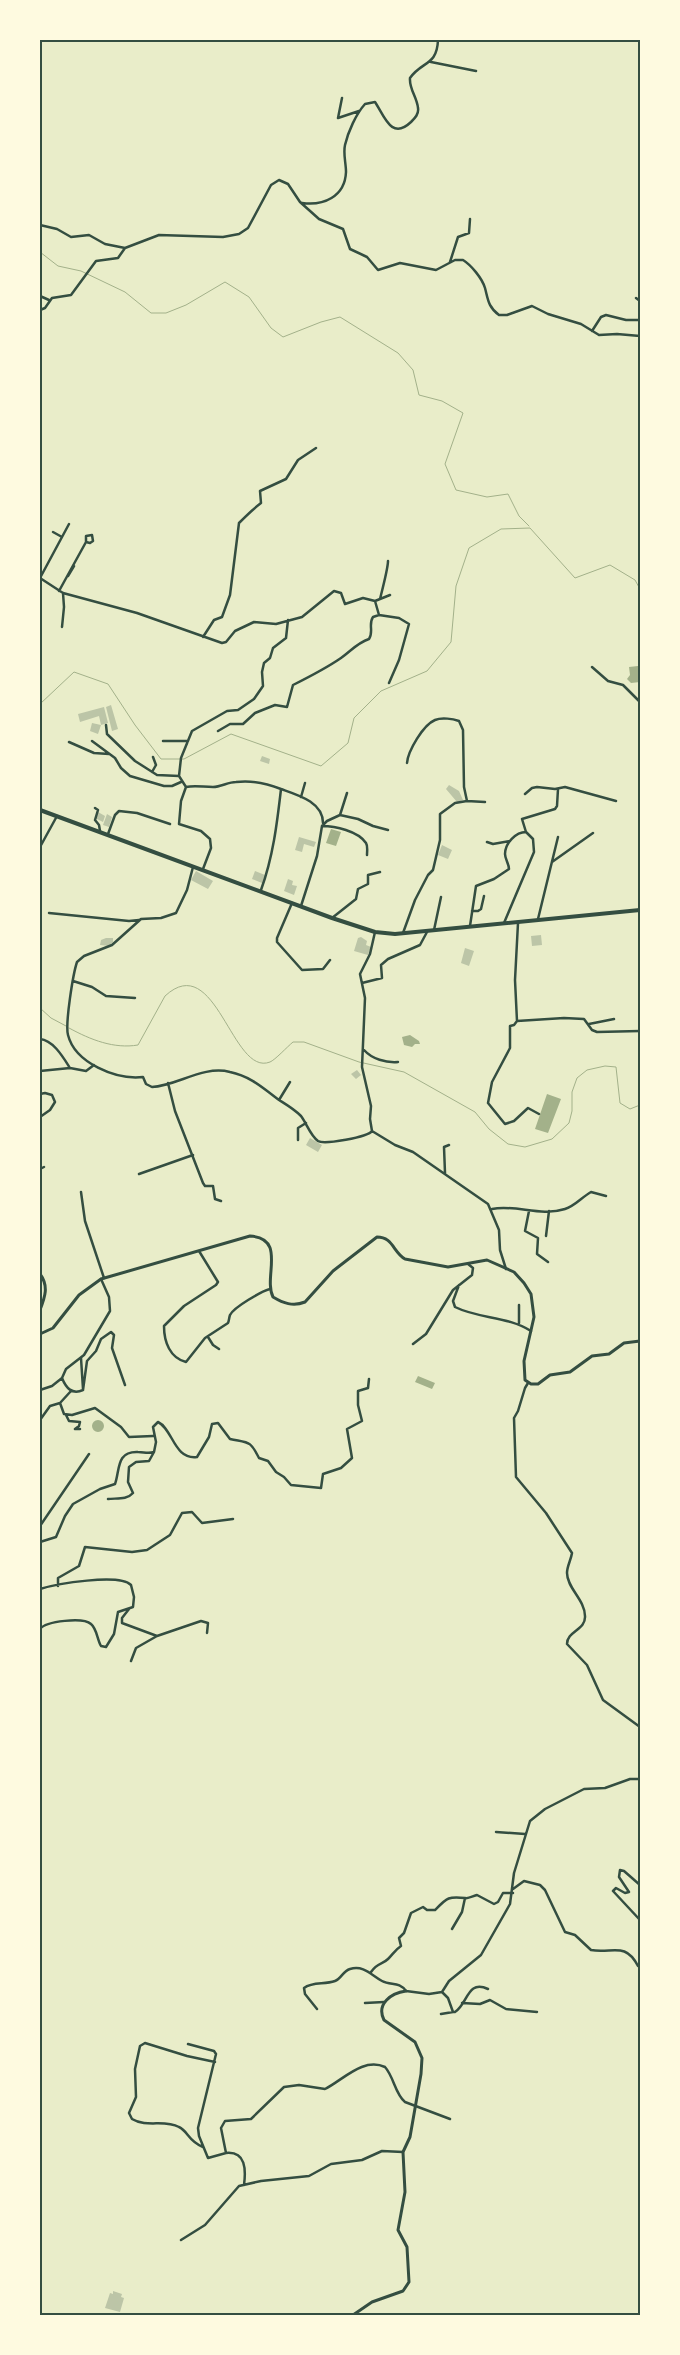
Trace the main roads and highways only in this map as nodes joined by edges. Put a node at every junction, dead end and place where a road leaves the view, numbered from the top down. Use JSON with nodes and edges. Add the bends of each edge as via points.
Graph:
{"nodes":[{"id":1,"x":40,"y":810,"type":"edge"},
{"id":2,"x":639,"y":910,"type":"edge"}],
"edges":[{"from":1,"to":2,"type":"highway","via":[[375,932],[434,932]]}]}
